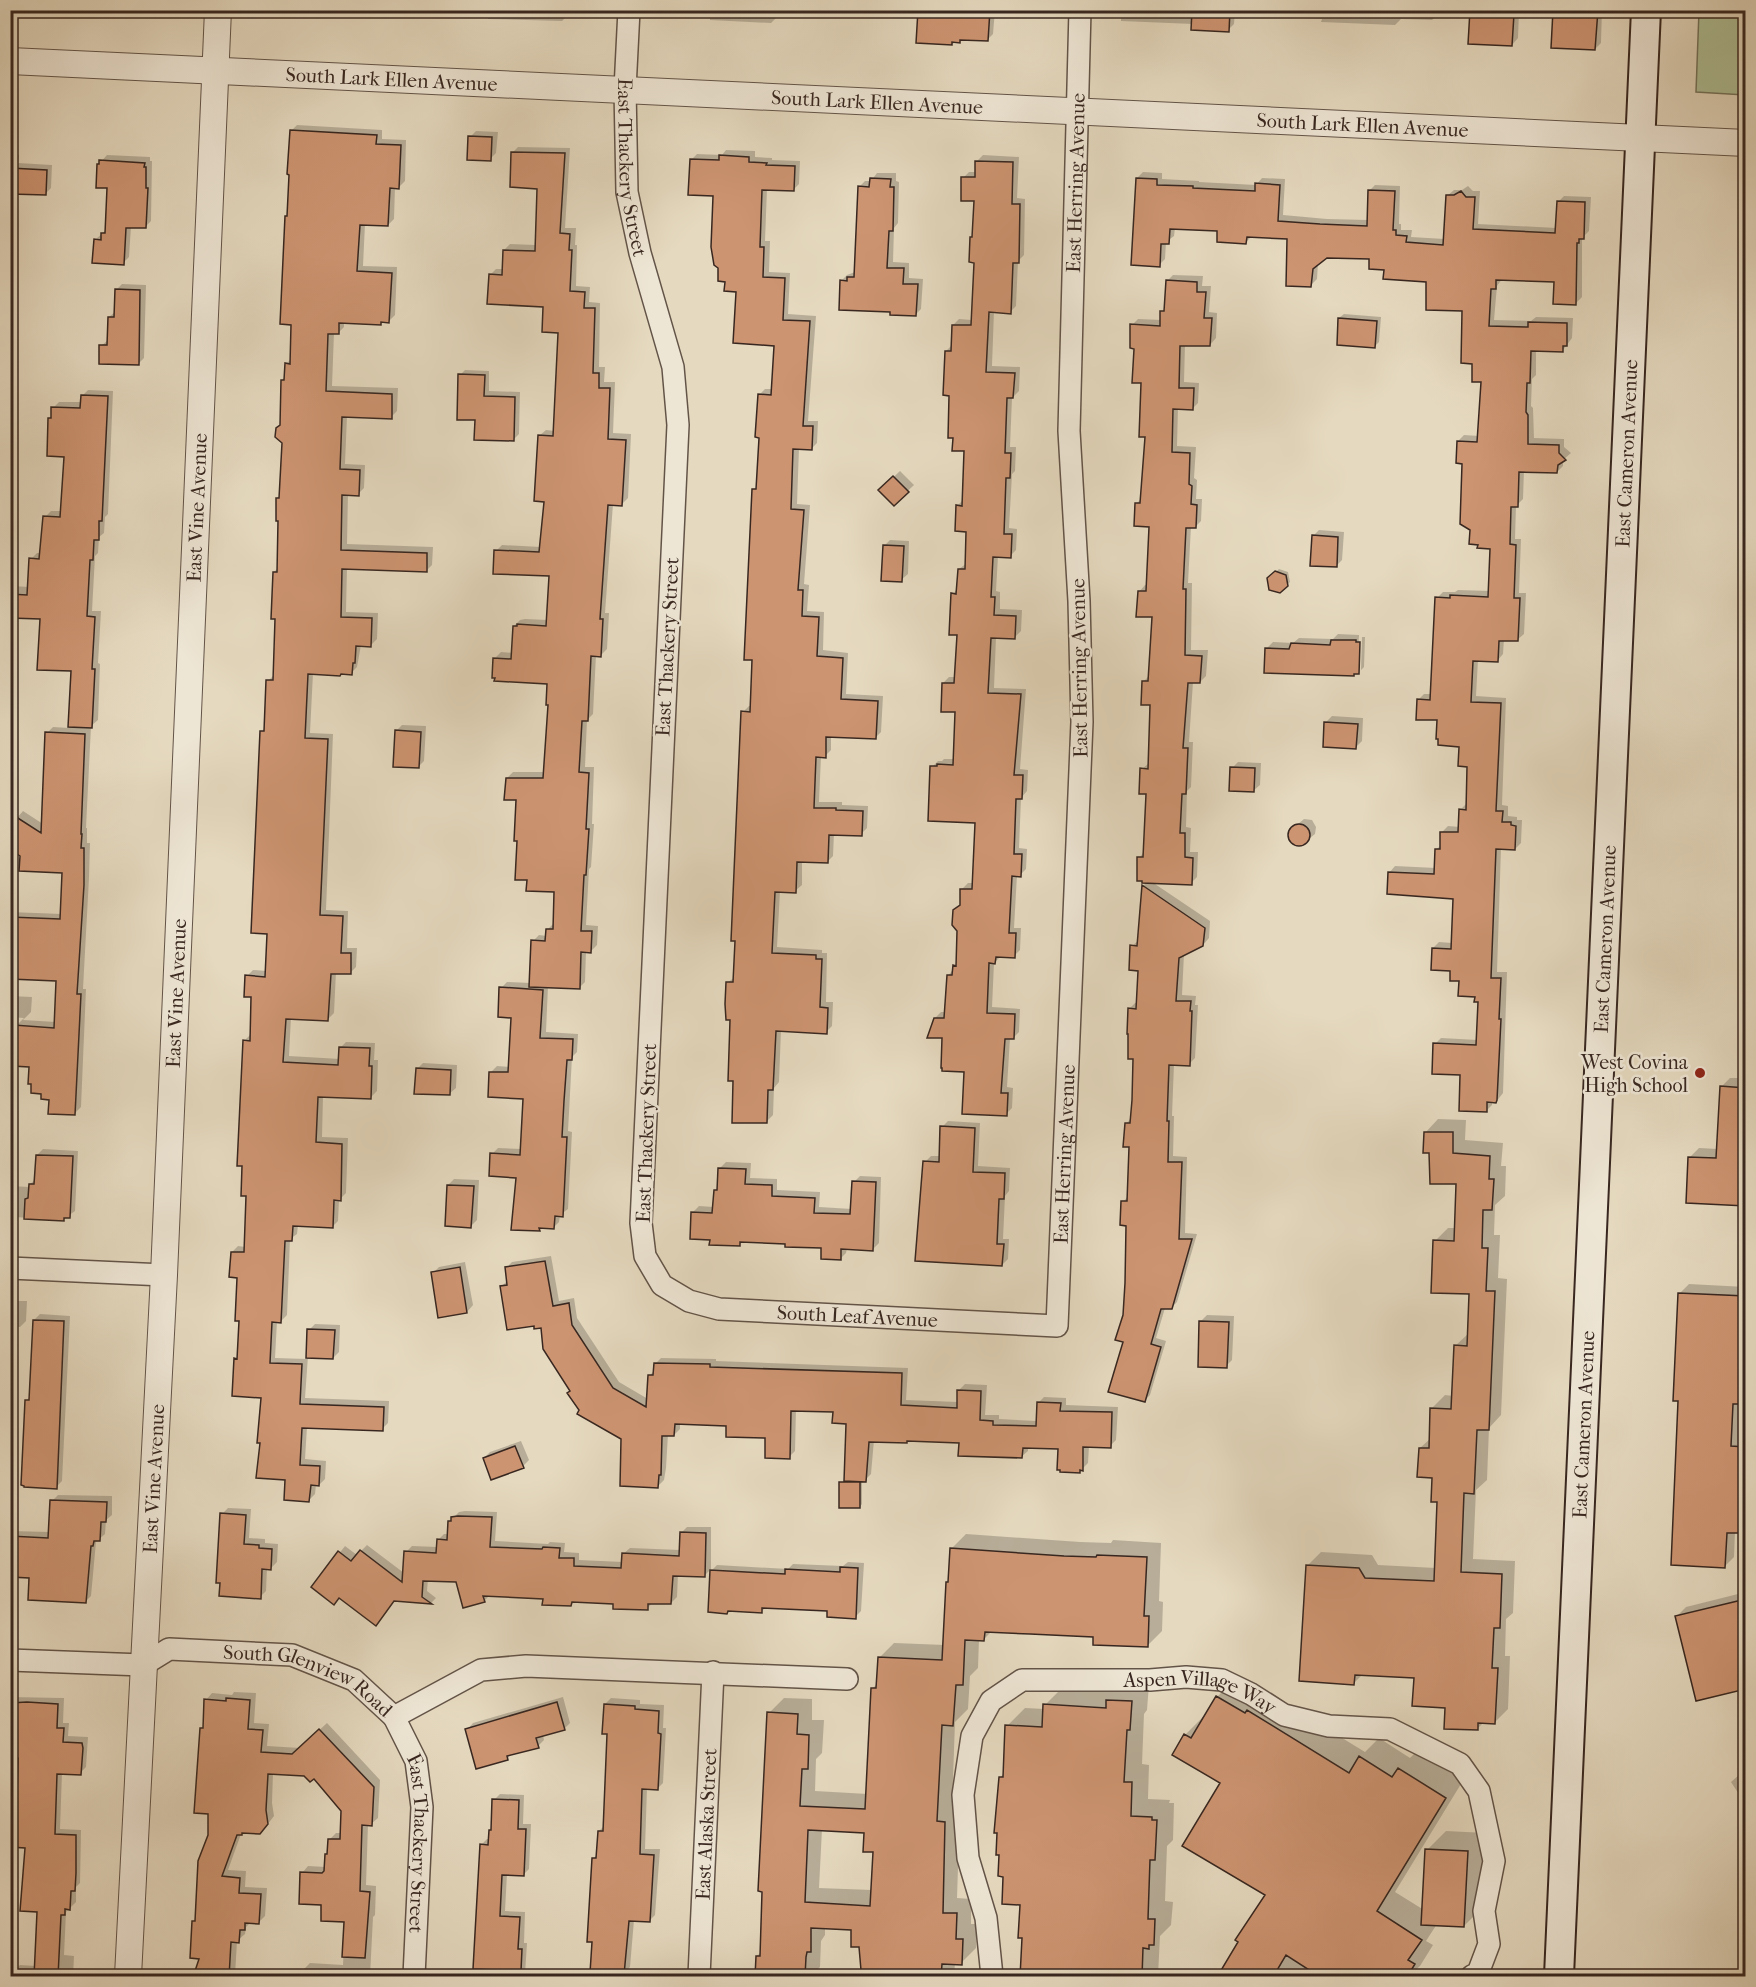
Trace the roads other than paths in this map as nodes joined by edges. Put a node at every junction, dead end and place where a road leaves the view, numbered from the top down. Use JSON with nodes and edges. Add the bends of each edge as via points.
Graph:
{"nodes":[{"id":1,"x":218,"y":10,"type":"edge"},
{"id":2,"x":629,"y":10,"type":"edge"},
{"id":3,"x":1080,"y":10,"type":"edge"},
{"id":4,"x":1646,"y":10,"type":"edge"},
{"id":5,"x":10,"y":61,"type":"edge"},
{"id":6,"x":215,"y":70,"type":"junction"},
{"id":7,"x":625,"y":89,"type":"junction"},
{"id":8,"x":1076,"y":110,"type":"junction"},
{"id":9,"x":1640,"y":138,"type":"junction"},
{"id":10,"x":1746,"y":142,"type":"edge"},
{"id":11,"x":10,"y":1268,"type":"edge"},
{"id":12,"x":164,"y":1275,"type":"junction"},
{"id":13,"x":662,"y":1285,"type":"joint"},
{"id":14,"x":1057,"y":1326,"type":"joint"},
{"id":15,"x":10,"y":1660,"type":"edge"},
{"id":16,"x":143,"y":1665,"type":"junction"},
{"id":17,"x":713,"y":1672,"type":"junction"},
{"id":18,"x":847,"y":1679,"type":"dead end"},
{"id":19,"x":394,"y":1717,"type":"junction"},
{"id":20,"x":128,"y":1977,"type":"edge"},
{"id":21,"x":414,"y":1977,"type":"edge"},
{"id":22,"x":699,"y":1977,"type":"edge"},
{"id":23,"x":992,"y":1977,"type":"edge"},
{"id":24,"x":1472,"y":1977,"type":"edge"},
{"id":25,"x":1559,"y":1977,"type":"edge"}],
"edges":[{"from":1,"to":6,"type":"street","name":"East Vine Avenue"},
{"from":2,"to":7,"type":"street","name":"East Thackery Street"},
{"from":3,"to":8,"type":"street","name":"East Herring Avenue"},
{"from":4,"to":9,"type":"main road","name":"East Cameron Avenue"},
{"from":5,"to":6,"type":"street","name":"South Lark Ellen Avenue"},
{"from":6,"to":7,"type":"street","name":"South Lark Ellen Avenue"},
{"from":6,"to":12,"type":"street","name":"East Vine Avenue"},
{"from":7,"to":8,"type":"street","name":"South Lark Ellen Avenue"},
{"from":7,"to":13,"type":"street","name":"East Thackery Street","via":[[627,192],[673,367],[678,425],[641,1223],[645,1256]]},
{"from":8,"to":9,"type":"street","name":"South Lark Ellen Avenue"},
{"from":8,"to":14,"type":"street","name":"East Herring Avenue","via":[[1069,431],[1080,601],[1082,723]]},
{"from":9,"to":10,"type":"street","name":"South Lark Ellen Avenue"},
{"from":9,"to":25,"type":"main road","name":"East Cameron Avenue"},
{"from":11,"to":12,"type":"street"},
{"from":12,"to":16,"type":"street","name":"East Vine Avenue"},
{"from":13,"to":14,"type":"street","name":"South Leaf Avenue","via":[[689,1301],[719,1309]]},
{"from":15,"to":16,"type":"street"},
{"from":16,"to":19,"type":"street","name":"South Glenview Road","via":[[169,1649],[292,1655],[354,1680]]},
{"from":16,"to":20,"type":"street","name":"East Vine Avenue"},
{"from":17,"to":18,"type":"street","name":"South Glenview Road"},
{"from":17,"to":19,"type":"street","name":"South Glenview Road","via":[[526,1666],[481,1670]]},
{"from":17,"to":22,"type":"street","name":"East Alaska Street"},
{"from":19,"to":21,"type":"street","name":"East Thackery Street","via":[[416,1761],[422,1807]]},
{"from":23,"to":24,"type":"street","name":"Aspen Village Way","via":[[986,1918],[968,1858],[963,1795],[972,1736],[991,1701],[1022,1680],[1186,1677],[1221,1680],[1284,1715],[1329,1726],[1390,1729],[1460,1764],[1479,1791],[1494,1861],[1484,1911],[1489,1944],[1478,1973]]}]}
